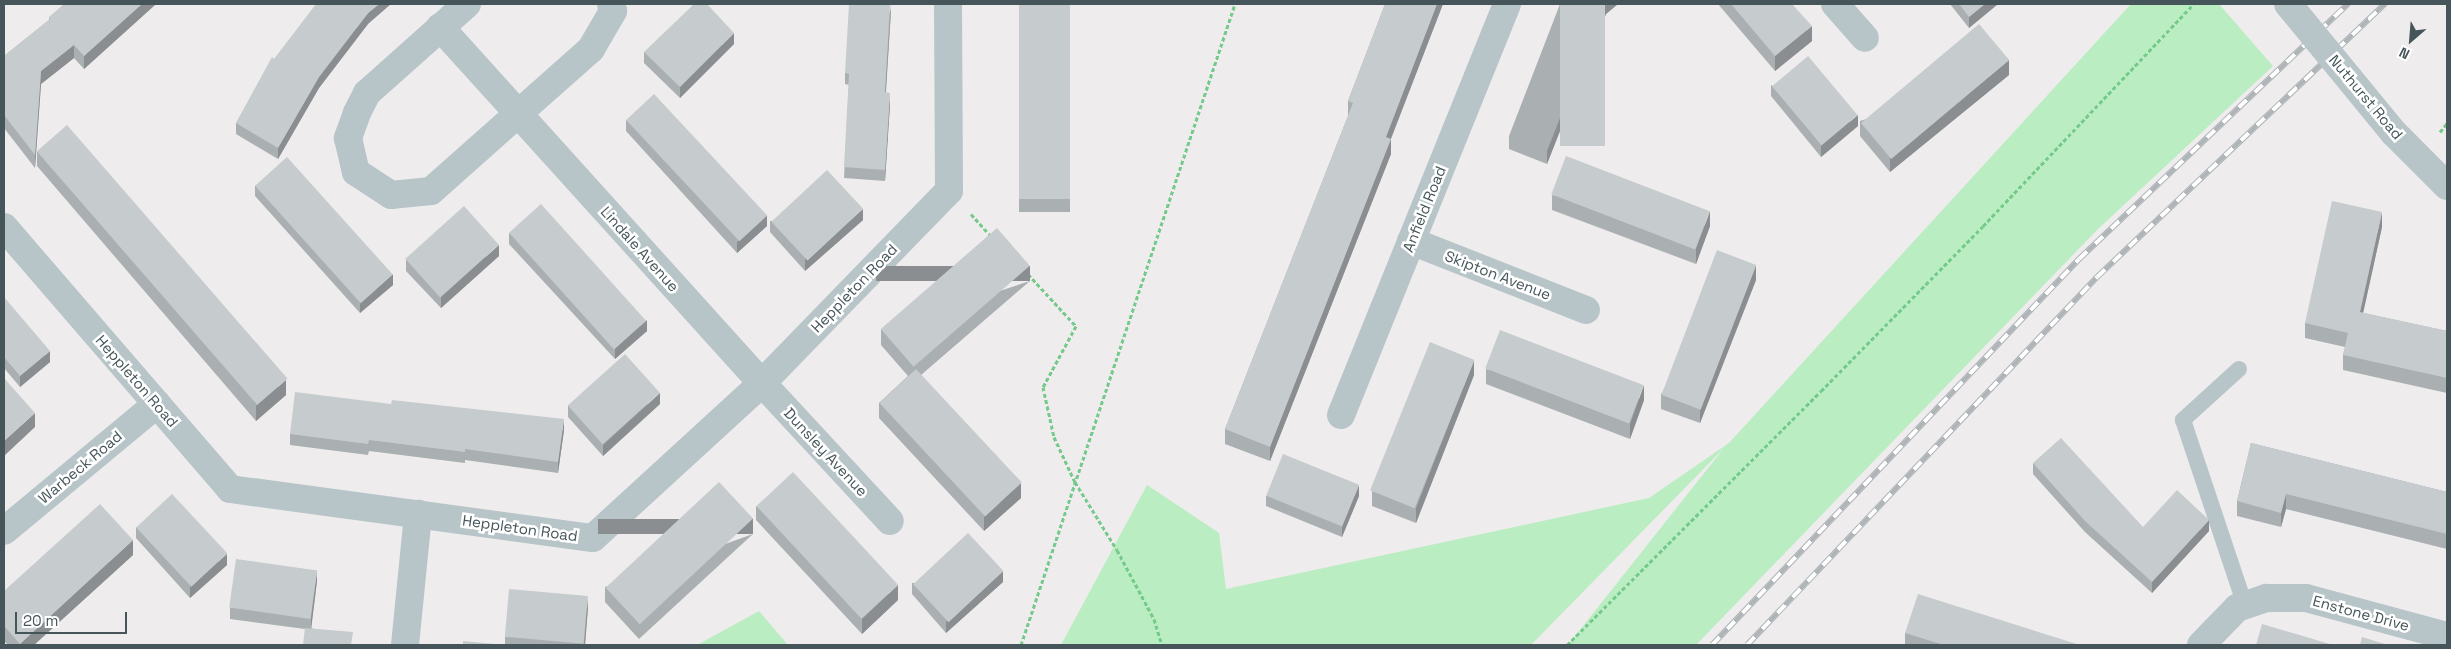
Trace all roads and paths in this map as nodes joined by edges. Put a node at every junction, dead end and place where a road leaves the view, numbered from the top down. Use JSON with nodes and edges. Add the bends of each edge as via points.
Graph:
{"nodes":[{"id":1,"x":467,"y":4,"type":"edge"},
{"id":2,"x":611,"y":4,"type":"edge"},
{"id":3,"x":948,"y":4,"type":"edge"},
{"id":4,"x":1235,"y":4,"type":"edge"},
{"id":5,"x":1507,"y":4,"type":"edge"},
{"id":6,"x":1835,"y":4,"type":"edge"},
{"id":7,"x":2194,"y":4,"type":"edge"},
{"id":8,"x":2288,"y":4,"type":"edge"},
{"id":9,"x":440,"y":27,"type":"junction"},
{"id":10,"x":1865,"y":38,"type":"dead end"},
{"id":11,"x":519,"y":114,"type":"junction"},
{"id":12,"x":2447,"y":186,"type":"edge"},
{"id":13,"x":949,"y":191,"type":"junction"},
{"id":14,"x":4,"y":227,"type":"edge"},
{"id":15,"x":996,"y":240,"type":"edge"},
{"id":16,"x":1411,"y":241,"type":"junction"},
{"id":17,"x":1022,"y":269,"type":"edge"},
{"id":18,"x":1586,"y":310,"type":"dead end"},
{"id":19,"x":2239,"y":369,"type":"dead end"},
{"id":20,"x":762,"y":383,"type":"junction"},
{"id":21,"x":157,"y":404,"type":"junction"},
{"id":22,"x":1342,"y":415,"type":"dead end"},
{"id":23,"x":1075,"y":482,"type":"junction"},
{"id":24,"x":418,"y":514,"type":"junction"},
{"id":25,"x":890,"y":521,"type":"dead end"},
{"id":26,"x":4,"y":530,"type":"edge"},
{"id":27,"x":2245,"y":605,"type":"junction"},
{"id":28,"x":2447,"y":636,"type":"edge"},
{"id":29,"x":405,"y":645,"type":"edge"},
{"id":30,"x":1021,"y":645,"type":"edge"},
{"id":31,"x":1162,"y":645,"type":"edge"},
{"id":32,"x":1567,"y":645,"type":"edge"},
{"id":33,"x":2201,"y":645,"type":"edge"}],
"edges":[{"from":1,"to":9,"type":"street"},
{"from":2,"to":11,"type":"street","via":[[612,11],[591,49]]},
{"from":3,"to":13,"type":"street"},
{"from":4,"to":23,"type":"path"},
{"from":5,"to":16,"type":"street","name":"Anfield Road"},
{"from":6,"to":10,"type":"street"},
{"from":7,"to":32,"type":"path","via":[[1949,260]]},
{"from":8,"to":12,"type":"street","name":"Nuthurst Road","bridge":true,"via":[[2394,133]]},
{"from":9,"to":11,"type":"street","name":"Lindale Avenue"},
{"from":9,"to":11,"type":"street","via":[[367,93],[348,138],[356,172],[391,195],[431,191]]},
{"from":11,"to":20,"type":"street","name":"Lindale Avenue"},
{"from":13,"to":15,"type":"path"},
{"from":13,"to":20,"type":"street","name":"Heppleton Road"},
{"from":14,"to":21,"type":"street","name":"Heppleton Road"},
{"from":16,"to":18,"type":"street","name":"Skipton Avenue"},
{"from":16,"to":22,"type":"street","name":"Anfield Road"},
{"from":17,"to":23,"type":"path","via":[[1076,326],[1043,387],[1054,437]]},
{"from":19,"to":27,"type":"lane","via":[[2183,420]]},
{"from":20,"to":24,"type":"street","name":"Heppleton Road","via":[[593,538]]},
{"from":20,"to":25,"type":"street","name":"Dunsley Avenue"},
{"from":21,"to":24,"type":"street","name":"Heppleton Road","via":[[230,489]]},
{"from":21,"to":26,"type":"street","name":"Warbeck Road"},
{"from":23,"to":30,"type":"path"},
{"from":23,"to":31,"type":"path","via":[[1154,618]]},
{"from":24,"to":29,"type":"street"},
{"from":27,"to":28,"type":"street","name":"Enstone Drive","via":[[2266,598],[2306,598]]},
{"from":27,"to":33,"type":"street","name":"Enstone Drive","via":[[2237,608]]}]}
